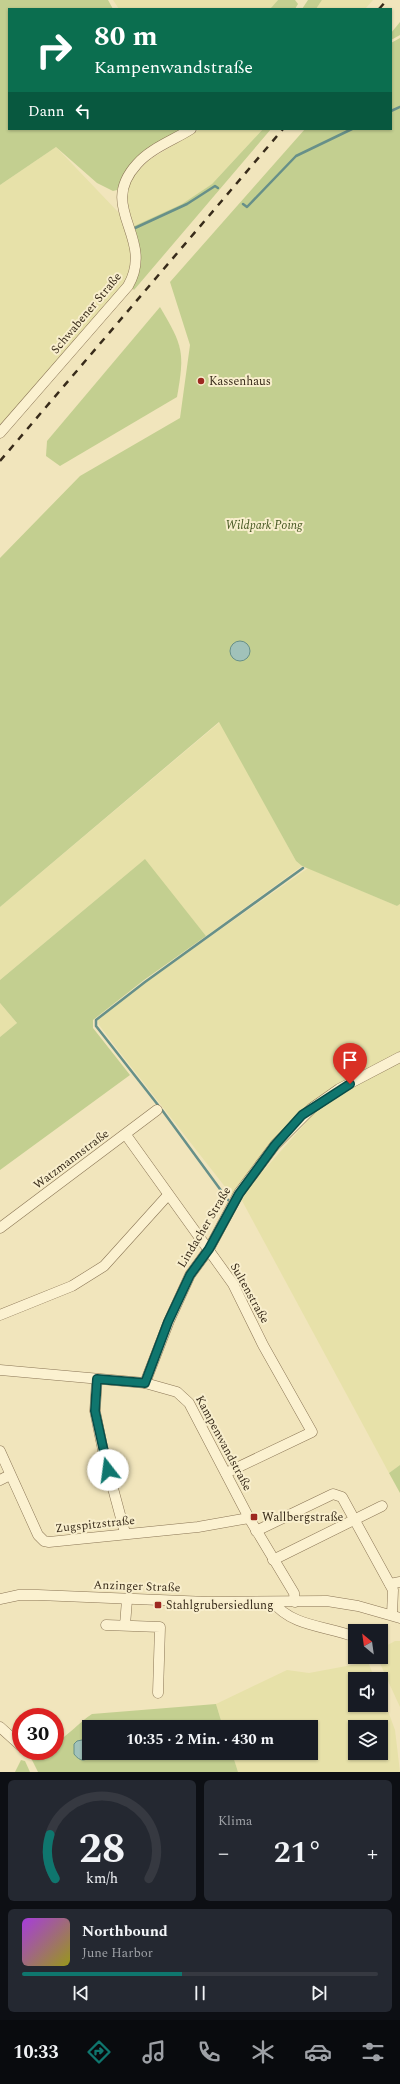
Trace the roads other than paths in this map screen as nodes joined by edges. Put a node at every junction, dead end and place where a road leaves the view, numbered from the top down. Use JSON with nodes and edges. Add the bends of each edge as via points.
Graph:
{"nodes":[{"id":1,"x":189,"y":130,"type":"edge"},
{"id":2,"x":0,"y":432,"type":"edge"},
{"id":3,"x":400,"y":1057,"type":"edge"},
{"id":4,"x":157,"y":1110,"type":"dead end"},
{"id":5,"x":126,"y":1135,"type":"junction"},
{"id":6,"x":168,"y":1195,"type":"junction"},
{"id":7,"x":0,"y":1228,"type":"edge"},
{"id":8,"x":209,"y":1249,"type":"junction"},
{"id":9,"x":0,"y":1315,"type":"edge"},
{"id":10,"x":0,"y":1370,"type":"edge"},
{"id":11,"x":97,"y":1379,"type":"junction"},
{"id":12,"x":145,"y":1383,"type":"junction"},
{"id":13,"x":0,"y":1451,"type":"edge"},
{"id":14,"x":226,"y":1473,"type":"junction"},
{"id":15,"x":10,"y":1476,"type":"junction"},
{"id":16,"x":0,"y":1480,"type":"edge"},
{"id":17,"x":382,"y":1506,"type":"dead end"},
{"id":18,"x":249,"y":1518,"type":"junction"},
{"id":19,"x":355,"y":1521,"type":"junction"},
{"id":20,"x":256,"y":1531,"type":"junction"},
{"id":21,"x":125,"y":1533,"type":"junction"},
{"id":22,"x":273,"y":1560,"type":"junction"},
{"id":23,"x":400,"y":1582,"type":"edge"},
{"id":24,"x":390,"y":1584,"type":"junction"},
{"id":25,"x":0,"y":1599,"type":"edge"},
{"id":26,"x":127,"y":1600,"type":"junction"},
{"id":27,"x":273,"y":1602,"type":"junction"},
{"id":28,"x":294,"y":1602,"type":"junction"},
{"id":29,"x":396,"y":1616,"type":"edge"},
{"id":30,"x":106,"y":1625,"type":"dead end"},
{"id":31,"x":126,"y":1625,"type":"junction"},
{"id":32,"x":348,"y":1634,"type":"edge"},
{"id":33,"x":158,"y":1693,"type":"dead end"},
{"id":34,"x":0,"y":1727,"type":"edge"},
{"id":35,"x":12,"y":1738,"type":"edge"}],
"edges":[{"from":1,"to":2,"type":"street","name":"Schwabener Straße","via":[[144,158],[128,174],[124,182],[122,204],[136,247],[137,261],[135,273],[128,286]]},
{"from":3,"to":8,"type":"street","name":"Lindacher Straße","via":[[339,1089],[302,1115],[275,1145],[239,1194]]},
{"from":4,"to":5,"type":"street","name":"Watzmannstraße"},
{"from":5,"to":6,"type":"street","name":"Sultenstraße"},
{"from":5,"to":7,"type":"street","name":"Watzmannstraße"},
{"from":6,"to":8,"type":"street","name":"Sultenstraße"},
{"from":6,"to":9,"type":"street","via":[[104,1266],[72,1286]]},
{"from":8,"to":12,"type":"street","name":"Lindacher Straße","via":[[190,1275],[168,1322]]},
{"from":8,"to":14,"type":"street","name":"Sultenstraße","via":[[233,1284],[263,1345],[312,1432]]},
{"from":10,"to":11,"type":"street","name":"Kampenwandstraße"},
{"from":11,"to":12,"type":"street","name":"Kampenwandstraße"},
{"from":11,"to":21,"type":"street","via":[[95,1411],[104,1456]]},
{"from":12,"to":14,"type":"street","name":"Kampenwandstraße","via":[[170,1389],[183,1396]]},
{"from":13,"to":15,"type":"street","name":"Zugspitzstraße"},
{"from":14,"to":18,"type":"street","name":"Kampenwandstraße"},
{"from":15,"to":16,"type":"street"},
{"from":15,"to":21,"type":"street","name":"Zugspitzstraße","via":[[38,1535],[44,1541]]},
{"from":17,"to":19,"type":"street"},
{"from":18,"to":20,"type":"street","name":"Kampenwandstraße"},
{"from":18,"to":21,"type":"street","name":"Zugspitzstraße","via":[[198,1527]]},
{"from":19,"to":20,"type":"street","via":[[342,1497],[333,1494]]},
{"from":19,"to":22,"type":"street"},
{"from":19,"to":24,"type":"street"},
{"from":20,"to":22,"type":"street","name":"Kampenwandstraße"},
{"from":22,"to":28,"type":"street","name":"Kampenwandstraße","via":[[294,1592]]},
{"from":23,"to":24,"type":"street"},
{"from":24,"to":29,"type":"street"},
{"from":25,"to":26,"type":"street","name":"Anzinger Straße","via":[[38,1595]]},
{"from":26,"to":27,"type":"street","name":"Anzinger Straße"},
{"from":26,"to":31,"type":"street"},
{"from":27,"to":28,"type":"street","name":"Anzinger Straße"},
{"from":27,"to":32,"type":"street","via":[[279,1611],[293,1619]]},
{"from":28,"to":29,"type":"street","name":"Anzinger Straße","via":[[327,1601]]},
{"from":30,"to":31,"type":"street"},
{"from":31,"to":33,"type":"street","via":[[160,1627]]},
{"from":34,"to":35,"type":"street"}]}
